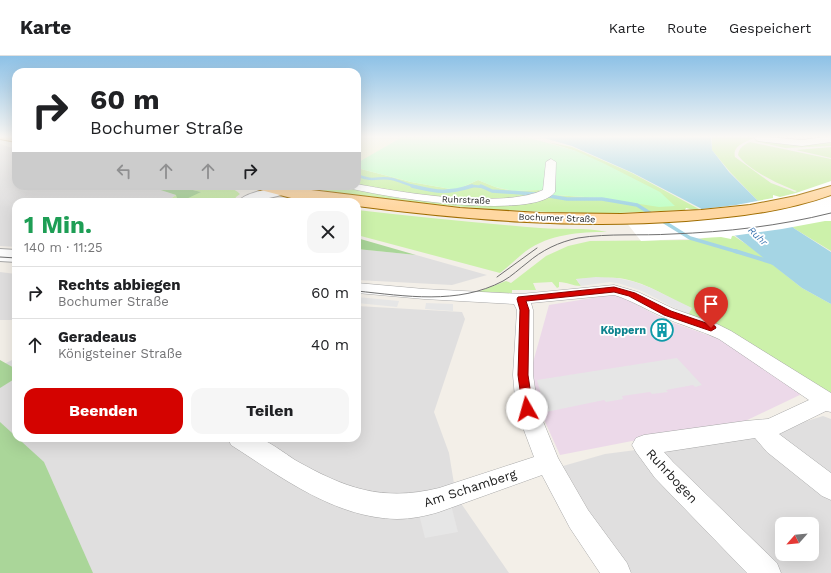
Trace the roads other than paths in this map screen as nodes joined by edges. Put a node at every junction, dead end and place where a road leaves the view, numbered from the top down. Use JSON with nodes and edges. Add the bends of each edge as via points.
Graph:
{"nodes":[{"id":1,"x":551,"y":162,"type":"dead end"},
{"id":2,"x":361,"y":188,"type":"edge"},
{"id":3,"x":278,"y":190,"type":"edge"},
{"id":4,"x":283,"y":190,"type":"edge"},
{"id":5,"x":289,"y":190,"type":"edge"},
{"id":6,"x":297,"y":190,"type":"edge"},
{"id":7,"x":831,"y":190,"type":"edge"},
{"id":8,"x":256,"y":198,"type":"edge"},
{"id":9,"x":277,"y":198,"type":"edge"},
{"id":10,"x":305,"y":198,"type":"edge"},
{"id":11,"x":344,"y":198,"type":"edge"},
{"id":12,"x":831,"y":199,"type":"edge"},
{"id":13,"x":361,"y":201,"type":"edge"},
{"id":14,"x":361,"y":207,"type":"edge"},
{"id":15,"x":626,"y":222,"type":"junction"},
{"id":16,"x":0,"y":255,"type":"edge"},
{"id":17,"x":12,"y":256,"type":"edge"},
{"id":18,"x":361,"y":288,"type":"edge"},
{"id":19,"x":521,"y":299,"type":"junction"},
{"id":20,"x":828,"y":403,"type":"edge"},
{"id":21,"x":760,"y":429,"type":"junction"},
{"id":22,"x":246,"y":442,"type":"edge"},
{"id":23,"x":548,"y":462,"type":"junction"},
{"id":24,"x":831,"y":488,"type":"edge"},
{"id":25,"x":617,"y":573,"type":"edge"},
{"id":26,"x":767,"y":573,"type":"edge"}],
"edges":[{"from":1,"to":2,"type":"street","name":"Ruhrstraße","via":[[550,186],[545,196],[519,202],[429,199]]},
{"from":3,"to":8,"type":"street","name":"Bochumer Straße"},
{"from":4,"to":9,"type":"street"},
{"from":5,"to":10,"type":"main road","name":"Bochumer Straße"},
{"from":6,"to":11,"type":"main road","name":"Bochumer Straße"},
{"from":7,"to":15,"type":"main road","name":"Bochumer Straße","via":[[746,210]]},
{"from":12,"to":15,"type":"main road","name":"Bochumer Straße","via":[[781,211],[724,220]]},
{"from":13,"to":15,"type":"main road","name":"Bochumer Straße","via":[[467,213]]},
{"from":14,"to":15,"type":"main road","name":"Bochumer Straße","via":[[492,221],[567,225]]},
{"from":16,"to":17,"type":"street"},
{"from":18,"to":19,"type":"street"},
{"from":19,"to":20,"type":"street","via":[[614,290],[632,294],[668,313],[725,335]]},
{"from":19,"to":23,"type":"street","via":[[525,310],[523,375],[527,409]]},
{"from":20,"to":21,"type":"street","name":"Ruhrbogen","via":[[783,424]]},
{"from":21,"to":24,"type":"street","via":[[775,445]]},
{"from":21,"to":26,"type":"street","name":"Ruhrbogen","via":[[644,445],[664,470]]},
{"from":22,"to":23,"type":"street","name":"Am Schamberg","via":[[327,491],[358,502],[397,507],[448,497]]},
{"from":23,"to":25,"type":"street","via":[[579,519]]}]}
